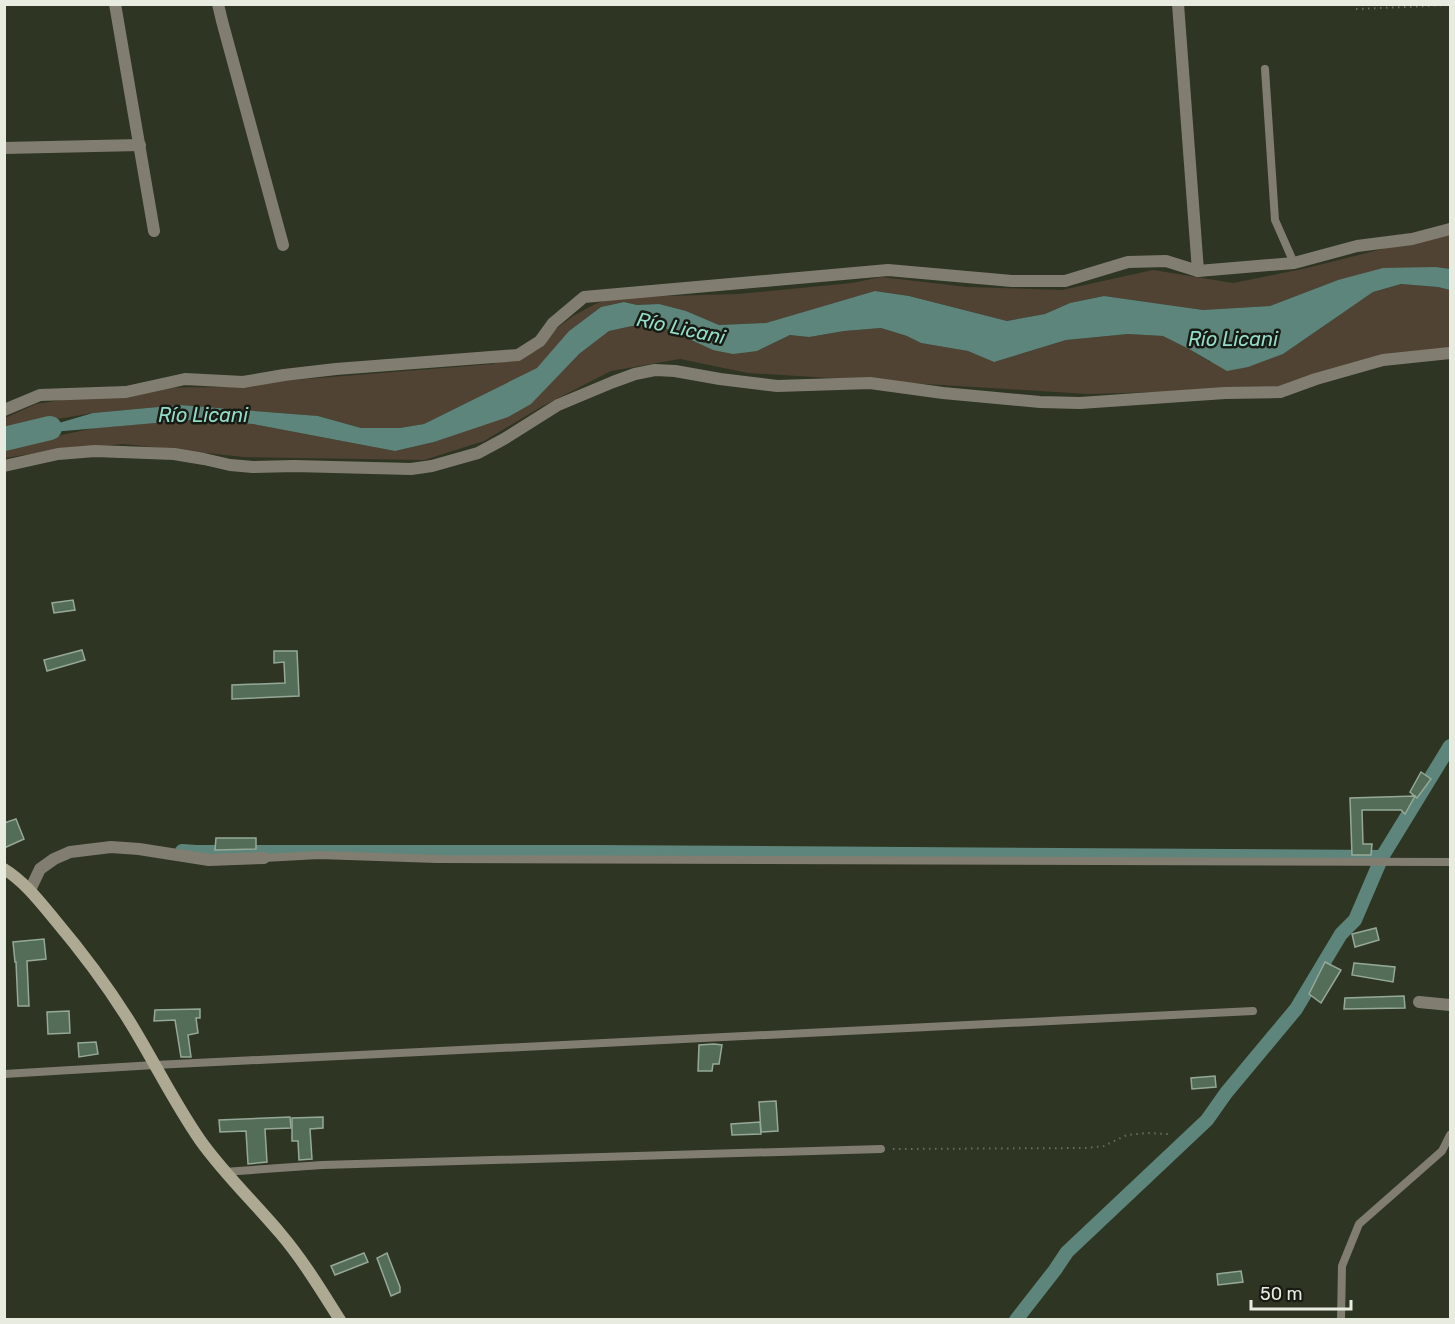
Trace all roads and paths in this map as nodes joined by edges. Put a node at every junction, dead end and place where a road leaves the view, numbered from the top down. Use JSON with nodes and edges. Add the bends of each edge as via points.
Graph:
{"nodes":[{"id":1,"x":116,"y":4,"type":"edge"},
{"id":2,"x":218,"y":4,"type":"edge"},
{"id":3,"x":1178,"y":4,"type":"edge"},
{"id":4,"x":1450,"y":5,"type":"edge"},
{"id":5,"x":1356,"y":9,"type":"dead end"},
{"id":6,"x":1265,"y":69,"type":"dead end"},
{"id":7,"x":140,"y":145,"type":"junction"},
{"id":8,"x":4,"y":148,"type":"edge"},
{"id":9,"x":1450,"y":229,"type":"edge"},
{"id":10,"x":154,"y":231,"type":"dead end"},
{"id":11,"x":283,"y":245,"type":"dead end"},
{"id":12,"x":1294,"y":263,"type":"junction"},
{"id":13,"x":1198,"y":271,"type":"junction"},
{"id":14,"x":1450,"y":353,"type":"edge"},
{"id":15,"x":4,"y":410,"type":"edge"},
{"id":16,"x":4,"y":466,"type":"edge"},
{"id":17,"x":264,"y":858,"type":"joint"},
{"id":18,"x":1450,"y":862,"type":"edge"},
{"id":19,"x":4,"y":868,"type":"edge"},
{"id":20,"x":30,"y":890,"type":"junction"},
{"id":21,"x":1419,"y":1002,"type":"dead end"},
{"id":22,"x":1450,"y":1005,"type":"edge"},
{"id":23,"x":1253,"y":1011,"type":"dead end"},
{"id":24,"x":155,"y":1065,"type":"junction"},
{"id":25,"x":4,"y":1074,"type":"edge"},
{"id":26,"x":1168,"y":1134,"type":"dead end"},
{"id":27,"x":1450,"y":1135,"type":"edge"},
{"id":28,"x":881,"y":1149,"type":"joint"},
{"id":29,"x":224,"y":1172,"type":"junction"},
{"id":30,"x":340,"y":1320,"type":"edge"},
{"id":31,"x":1341,"y":1320,"type":"edge"}],
"edges":[{"from":1,"to":7,"type":"street"},
{"from":2,"to":11,"type":"street"},
{"from":3,"to":13,"type":"street"},
{"from":4,"to":5,"type":"path"},
{"from":6,"to":12,"type":"lane","via":[[1275,220]]},
{"from":7,"to":8,"type":"street"},
{"from":7,"to":10,"type":"street"},
{"from":9,"to":12,"type":"street","via":[[1357,246]]},
{"from":12,"to":13,"type":"street"},
{"from":13,"to":15,"type":"street","via":[[1166,261],[1128,262],[1065,281],[1012,281],[888,270],[584,297],[553,323],[540,341],[518,355],[336,369],[243,382],[184,379],[126,392],[40,395]]},
{"from":14,"to":16,"type":"street","via":[[1383,360],[1280,392],[1080,403],[870,383],[777,387],[655,370],[635,374],[558,405],[478,453],[411,469],[253,467],[174,454],[95,451],[58,454]]},
{"from":17,"to":18,"type":"lane","via":[[320,855],[437,859]]},
{"from":17,"to":20,"type":"street","via":[[208,860],[111,847],[70,852],[40,869]]},
{"from":19,"to":20,"type":"main road"},
{"from":20,"to":24,"type":"main road","via":[[103,980]]},
{"from":21,"to":22,"type":"street"},
{"from":23,"to":24,"type":"lane"},
{"from":24,"to":25,"type":"lane"},
{"from":24,"to":29,"type":"main road","via":[[178,1107]]},
{"from":26,"to":28,"type":"path","via":[[1127,1135],[1104,1146],[1087,1148]]},
{"from":27,"to":31,"type":"lane","via":[[1442,1151],[1359,1224],[1342,1266]]},
{"from":28,"to":29,"type":"lane","via":[[322,1165]]},
{"from":29,"to":30,"type":"main road","via":[[281,1233]]}]}
